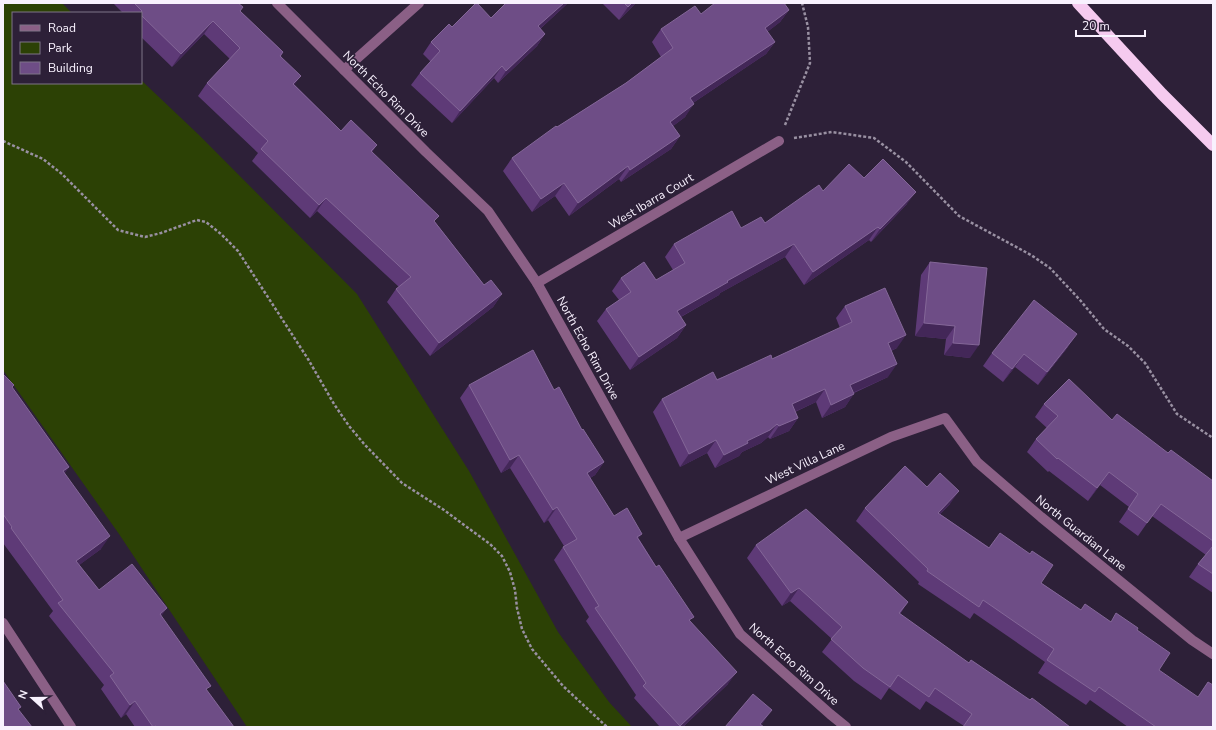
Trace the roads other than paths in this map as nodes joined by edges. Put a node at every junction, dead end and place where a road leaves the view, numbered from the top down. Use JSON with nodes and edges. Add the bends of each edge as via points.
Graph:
{"nodes":[{"id":1,"x":277,"y":3,"type":"edge"},
{"id":2,"x":418,"y":3,"type":"edge"},
{"id":3,"x":1078,"y":3,"type":"edge"},
{"id":4,"x":344,"y":70,"type":"junction"},
{"id":5,"x":778,"y":141,"type":"road end"},
{"id":6,"x":1213,"y":145,"type":"edge"},
{"id":7,"x":537,"y":283,"type":"junction"},
{"id":8,"x":945,"y":418,"type":"joint"},
{"id":9,"x":678,"y":538,"type":"junction"},
{"id":10,"x":3,"y":623,"type":"edge"},
{"id":11,"x":1213,"y":654,"type":"edge"},
{"id":12,"x":71,"y":727,"type":"edge"},
{"id":13,"x":846,"y":727,"type":"edge"}],
"edges":[{"from":1,"to":4,"type":"street","name":"North Echo Rim Drive"},
{"from":2,"to":4,"type":"street"},
{"from":3,"to":6,"type":"highway"},
{"from":4,"to":7,"type":"street","name":"North Echo Rim Drive","via":[[488,211]]},
{"from":5,"to":7,"type":"street","name":"West Ibarra Court"},
{"from":7,"to":9,"type":"street","name":"North Echo Rim Drive"},
{"from":8,"to":9,"type":"street","name":"West Villa Lane","via":[[891,437]]},
{"from":8,"to":11,"type":"street","name":"North Guardian Lane","via":[[977,462],[1040,517],[1192,640]]},
{"from":9,"to":13,"type":"street","name":"North Echo Rim Drive","via":[[740,634]]},
{"from":10,"to":12,"type":"street"}]}
